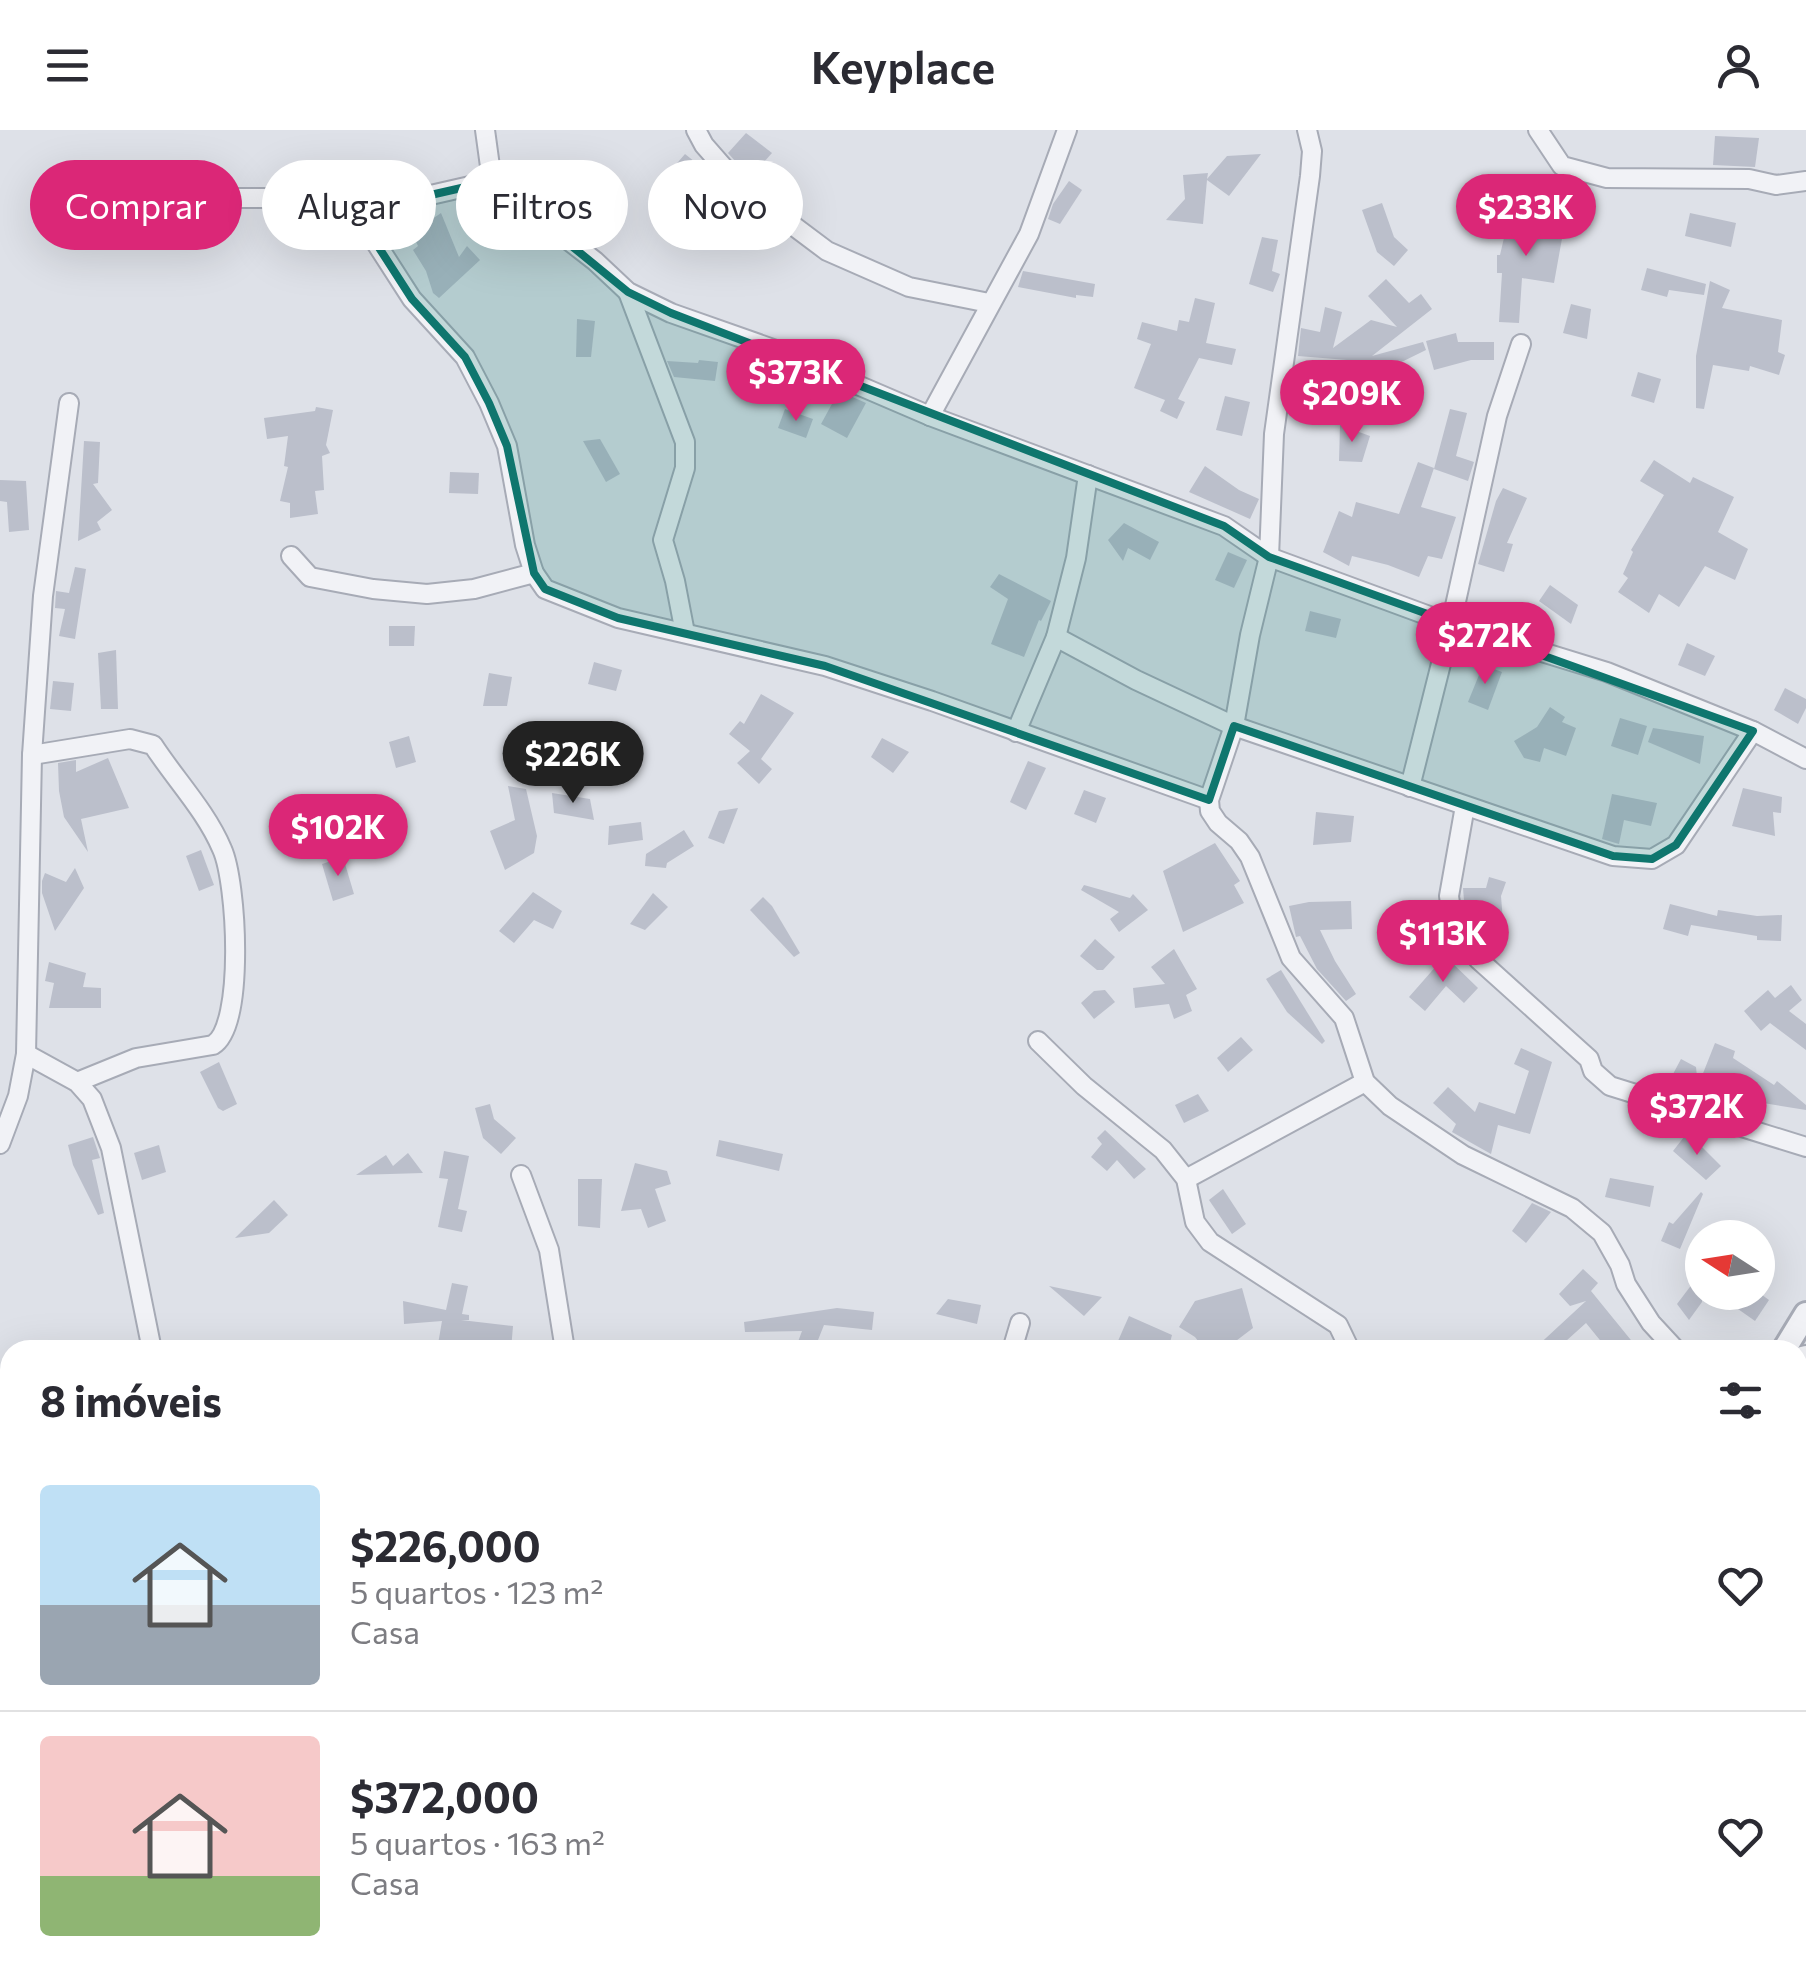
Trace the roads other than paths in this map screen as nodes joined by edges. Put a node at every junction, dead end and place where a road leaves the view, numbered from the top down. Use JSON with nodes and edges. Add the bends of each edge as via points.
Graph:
{"nodes":[{"id":1,"x":484,"y":130,"type":"edge"},
{"id":2,"x":696,"y":130,"type":"edge"},
{"id":3,"x":1067,"y":130,"type":"edge"},
{"id":4,"x":1307,"y":130,"type":"edge"},
{"id":5,"x":1538,"y":130,"type":"edge"},
{"id":6,"x":489,"y":160,"type":"edge"},
{"id":7,"x":1806,"y":181,"type":"edge"},
{"id":8,"x":381,"y":250,"type":"edge"},
{"id":9,"x":580,"y":250,"type":"edge"},
{"id":10,"x":628,"y":292,"type":"junction"},
{"id":11,"x":990,"y":303,"type":"junction"},
{"id":12,"x":1521,"y":344,"type":"dead end"},
{"id":13,"x":69,"y":404,"type":"dead end"},
{"id":14,"x":930,"y":416,"type":"junction"},
{"id":15,"x":1088,"y":476,"type":"junction"},
{"id":16,"x":292,"y":556,"type":"dead end"},
{"id":17,"x":1269,"y":557,"type":"junction"},
{"id":18,"x":534,"y":573,"type":"junction"},
{"id":19,"x":1451,"y":624,"type":"junction"},
{"id":20,"x":685,"y":633,"type":"junction"},
{"id":21,"x":1056,"y":638,"type":"junction"},
{"id":22,"x":1234,"y":726,"type":"junction"},
{"id":23,"x":1754,"y":731,"type":"junction"},
{"id":24,"x":1016,"y":732,"type":"junction"},
{"id":25,"x":32,"y":756,"type":"junction"},
{"id":26,"x":1806,"y":760,"type":"edge"},
{"id":27,"x":1410,"y":788,"type":"junction"},
{"id":28,"x":1209,"y":800,"type":"junction"},
{"id":29,"x":1465,"y":806,"type":"junction"},
{"id":30,"x":1038,"y":1041,"type":"dead end"},
{"id":31,"x":26,"y":1054,"type":"junction"},
{"id":32,"x":77,"y":1082,"type":"junction"},
{"id":33,"x":1365,"y":1082,"type":"junction"},
{"id":34,"x":0,"y":1144,"type":"edge"},
{"id":35,"x":1806,"y":1147,"type":"edge"},
{"id":36,"x":521,"y":1174,"type":"dead end"},
{"id":37,"x":1186,"y":1179,"type":"junction"},
{"id":38,"x":1806,"y":1314,"type":"edge"},
{"id":39,"x":1020,"y":1323,"type":"dead end"},
{"id":40,"x":150,"y":1340,"type":"edge"},
{"id":41,"x":562,"y":1340,"type":"edge"},
{"id":42,"x":1015,"y":1340,"type":"edge"},
{"id":43,"x":1345,"y":1340,"type":"edge"},
{"id":44,"x":1667,"y":1340,"type":"edge"},
{"id":45,"x":1790,"y":1340,"type":"edge"}],
"edges":[{"from":1,"to":6,"type":"street"},
{"from":2,"to":11,"type":"street","via":[[739,185],[827,251],[909,287]]},
{"from":3,"to":11,"type":"street","via":[[1029,234]]},
{"from":4,"to":17,"type":"street","via":[[1311,163],[1274,434]]},
{"from":5,"to":7,"type":"street","via":[[1562,166],[1607,178]]},
{"from":8,"to":18,"type":"street","via":[[465,358],[489,403],[507,446]]},
{"from":9,"to":10,"type":"street"},
{"from":10,"to":14,"type":"street"},
{"from":10,"to":20,"type":"street","via":[[684,442],[685,468],[663,540]]},
{"from":11,"to":14,"type":"street"},
{"from":12,"to":19,"type":"street","via":[[1497,416]]},
{"from":13,"to":25,"type":"street","via":[[43,596]]},
{"from":14,"to":15,"type":"street"},
{"from":15,"to":17,"type":"street","via":[[1224,526]]},
{"from":15,"to":21,"type":"street"},
{"from":16,"to":18,"type":"street","via":[[310,578],[427,594]]},
{"from":17,"to":19,"type":"street"},
{"from":17,"to":22,"type":"street"},
{"from":18,"to":20,"type":"street","via":[[565,600]]},
{"from":19,"to":23,"type":"street","via":[[1608,672]]},
{"from":19,"to":27,"type":"street"},
{"from":20,"to":24,"type":"street","via":[[825,666]]},
{"from":21,"to":22,"type":"street"},
{"from":21,"to":24,"type":"street"},
{"from":22,"to":27,"type":"street"},
{"from":22,"to":28,"type":"street"},
{"from":23,"to":26,"type":"street"},
{"from":23,"to":29,"type":"street","via":[[1676,845],[1652,859],[1613,856]]},
{"from":24,"to":28,"type":"street"},
{"from":25,"to":31,"type":"street"},
{"from":25,"to":32,"type":"street","via":[[130,739],[153,745],[212,826],[231,885],[235,967],[222,1040],[136,1058]]},
{"from":27,"to":29,"type":"street"},
{"from":28,"to":33,"type":"street","via":[[1218,823],[1250,856],[1291,958],[1344,1018]]},
{"from":29,"to":35,"type":"street","via":[[1449,896],[1454,931],[1479,960],[1589,1058],[1592,1071],[1610,1086]]},
{"from":30,"to":37,"type":"street","via":[[1163,1150]]},
{"from":31,"to":32,"type":"street"},
{"from":31,"to":34,"type":"street"},
{"from":32,"to":40,"type":"street","via":[[92,1099],[112,1148]]},
{"from":33,"to":37,"type":"street"},
{"from":33,"to":44,"type":"street","via":[[1463,1155],[1572,1208],[1602,1233],[1626,1284]]},
{"from":36,"to":41,"type":"street","via":[[549,1250]]},
{"from":37,"to":43,"type":"street","via":[[1194,1222],[1210,1242],[1338,1325]]},
{"from":38,"to":45,"type":"street"},
{"from":39,"to":42,"type":"street"}]}
